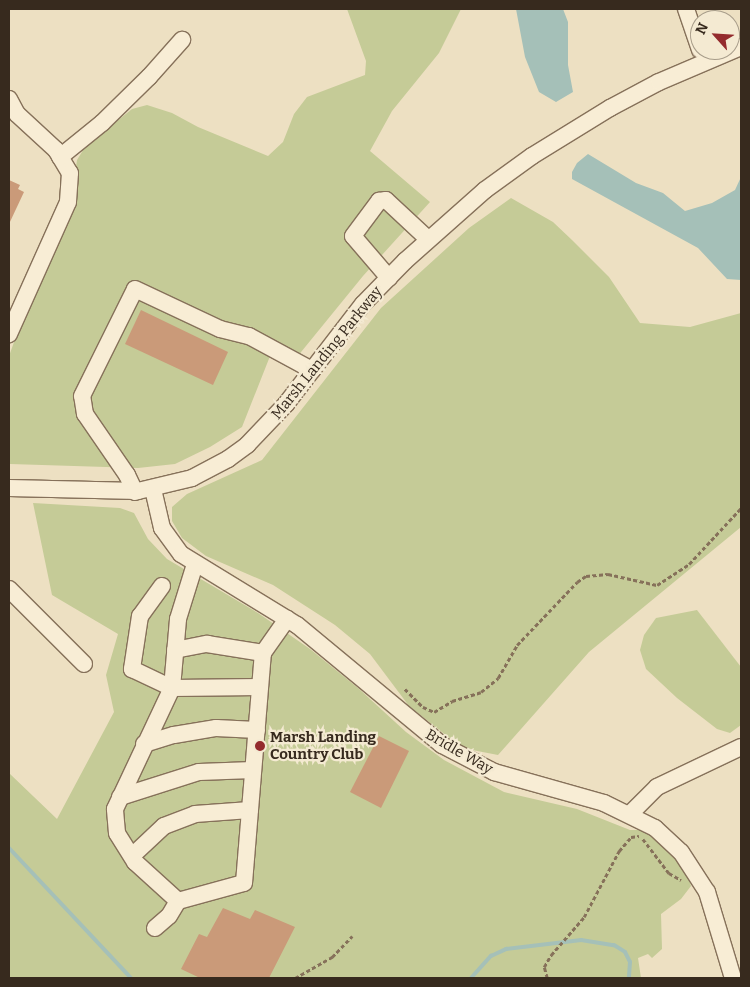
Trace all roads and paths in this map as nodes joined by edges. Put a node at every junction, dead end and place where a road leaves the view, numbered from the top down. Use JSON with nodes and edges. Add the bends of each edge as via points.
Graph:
{"nodes":[{"id":1,"x":182,"y":40,"type":"dead end"},
{"id":2,"x":692,"y":60,"type":"edge"},
{"id":3,"x":9,"y":99,"type":"edge"},
{"id":4,"x":60,"y":157,"type":"junction"},
{"id":5,"x":428,"y":239,"type":"junction"},
{"id":6,"x":389,"y":278,"type":"junction"},
{"id":7,"x":9,"y":334,"type":"edge"},
{"id":8,"x":312,"y":370,"type":"junction"},
{"id":9,"x":9,"y":488,"type":"edge"},
{"id":10,"x":153,"y":489,"type":"junction"},
{"id":11,"x":135,"y":492,"type":"junction"},
{"id":12,"x":741,"y":508,"type":"edge"},
{"id":13,"x":195,"y":564,"type":"junction"},
{"id":14,"x":162,"y":586,"type":"dead end"},
{"id":15,"x":9,"y":589,"type":"edge"},
{"id":16,"x":287,"y":619,"type":"junction"},
{"id":17,"x":175,"y":650,"type":"junction"},
{"id":18,"x":263,"y":653,"type":"junction"},
{"id":19,"x":84,"y":664,"type":"dead end"},
{"id":20,"x":260,"y":687,"type":"junction"},
{"id":21,"x":172,"y":688,"type":"junction"},
{"id":22,"x":405,"y":689,"type":"dead end"},
{"id":23,"x":257,"y":730,"type":"junction"},
{"id":24,"x":144,"y":744,"type":"junction"},
{"id":25,"x":741,"y":747,"type":"edge"},
{"id":26,"x":253,"y":770,"type":"junction"},
{"id":27,"x":120,"y":797,"type":"junction"},
{"id":28,"x":250,"y":810,"type":"junction"},
{"id":29,"x":630,"y":814,"type":"junction"},
{"id":30,"x":132,"y":856,"type":"junction"},
{"id":31,"x":701,"y":882,"type":"junction"},
{"id":32,"x":178,"y":901,"type":"junction"},
{"id":33,"x":155,"y":928,"type":"dead end"},
{"id":34,"x":352,"y":936,"type":"dead end"},
{"id":35,"x":295,"y":978,"type":"edge"},
{"id":36,"x":547,"y":978,"type":"edge"},
{"id":37,"x":733,"y":978,"type":"edge"}],
"edges":[{"from":1,"to":4,"type":"street","via":[[102,123]]},
{"from":2,"to":5,"type":"street","name":"Marsh Landing Parkway","via":[[561,136],[484,190]]},
{"from":3,"to":4,"type":"street","via":[[17,114]]},
{"from":4,"to":7,"type":"street","via":[[70,173],[68,202]]},
{"from":5,"to":6,"type":"street","name":"Marsh Landing Parkway"},
{"from":5,"to":6,"type":"street","via":[[386,200],[380,202],[353,236]]},
{"from":6,"to":8,"type":"street","name":"Marsh Landing Parkway","via":[[337,335]]},
{"from":8,"to":10,"type":"street","name":"Marsh Landing Parkway","via":[[286,404],[241,450],[204,472]]},
{"from":8,"to":11,"type":"street","via":[[249,336],[220,329],[135,289],[82,396],[85,414]]},
{"from":9,"to":11,"type":"street","name":"Marsh Landing Parkway"},
{"from":10,"to":11,"type":"street","name":"Marsh Landing Parkway"},
{"from":10,"to":13,"type":"street","name":"Bridle Way","via":[[166,534],[181,554]]},
{"from":12,"to":22,"type":"path","via":[[689,564],[657,584],[608,574],[586,576],[577,582],[517,645],[498,678],[480,692],[452,701],[434,712],[423,708]]},
{"from":13,"to":16,"type":"street","name":"Bridle Way"},
{"from":13,"to":17,"type":"street","via":[[178,619]]},
{"from":14,"to":21,"type":"street","via":[[140,616],[132,669]]},
{"from":15,"to":19,"type":"street"},
{"from":16,"to":18,"type":"street"},
{"from":16,"to":29,"type":"street","name":"Bridle Way","via":[[324,644],[418,727],[468,760],[521,782],[586,797]]},
{"from":17,"to":18,"type":"street","via":[[207,644]]},
{"from":17,"to":21,"type":"street"},
{"from":18,"to":20,"type":"street"},
{"from":20,"to":21,"type":"street"},
{"from":20,"to":23,"type":"street"},
{"from":21,"to":24,"type":"street"},
{"from":23,"to":24,"type":"street","via":[[216,728]]},
{"from":23,"to":26,"type":"street"},
{"from":24,"to":27,"type":"street"},
{"from":25,"to":29,"type":"street","via":[[657,787]]},
{"from":26,"to":27,"type":"street","via":[[199,772]]},
{"from":26,"to":28,"type":"street"},
{"from":27,"to":30,"type":"street","via":[[115,809],[117,832]]},
{"from":28,"to":30,"type":"street","via":[[194,814],[164,826]]},
{"from":28,"to":32,"type":"street","via":[[244,883]]},
{"from":29,"to":31,"type":"street","name":"Bridle Way","via":[[656,828],[673,844]]},
{"from":30,"to":32,"type":"street"},
{"from":31,"to":36,"type":"path","via":[[683,881],[669,873],[649,844],[640,836],[631,837],[613,862],[595,900],[551,955],[544,967]]},
{"from":31,"to":37,"type":"street","name":"Bridle Way","via":[[716,913]]},
{"from":32,"to":33,"type":"street","via":[[169,916]]},
{"from":34,"to":35,"type":"path","via":[[332,957]]}]}
